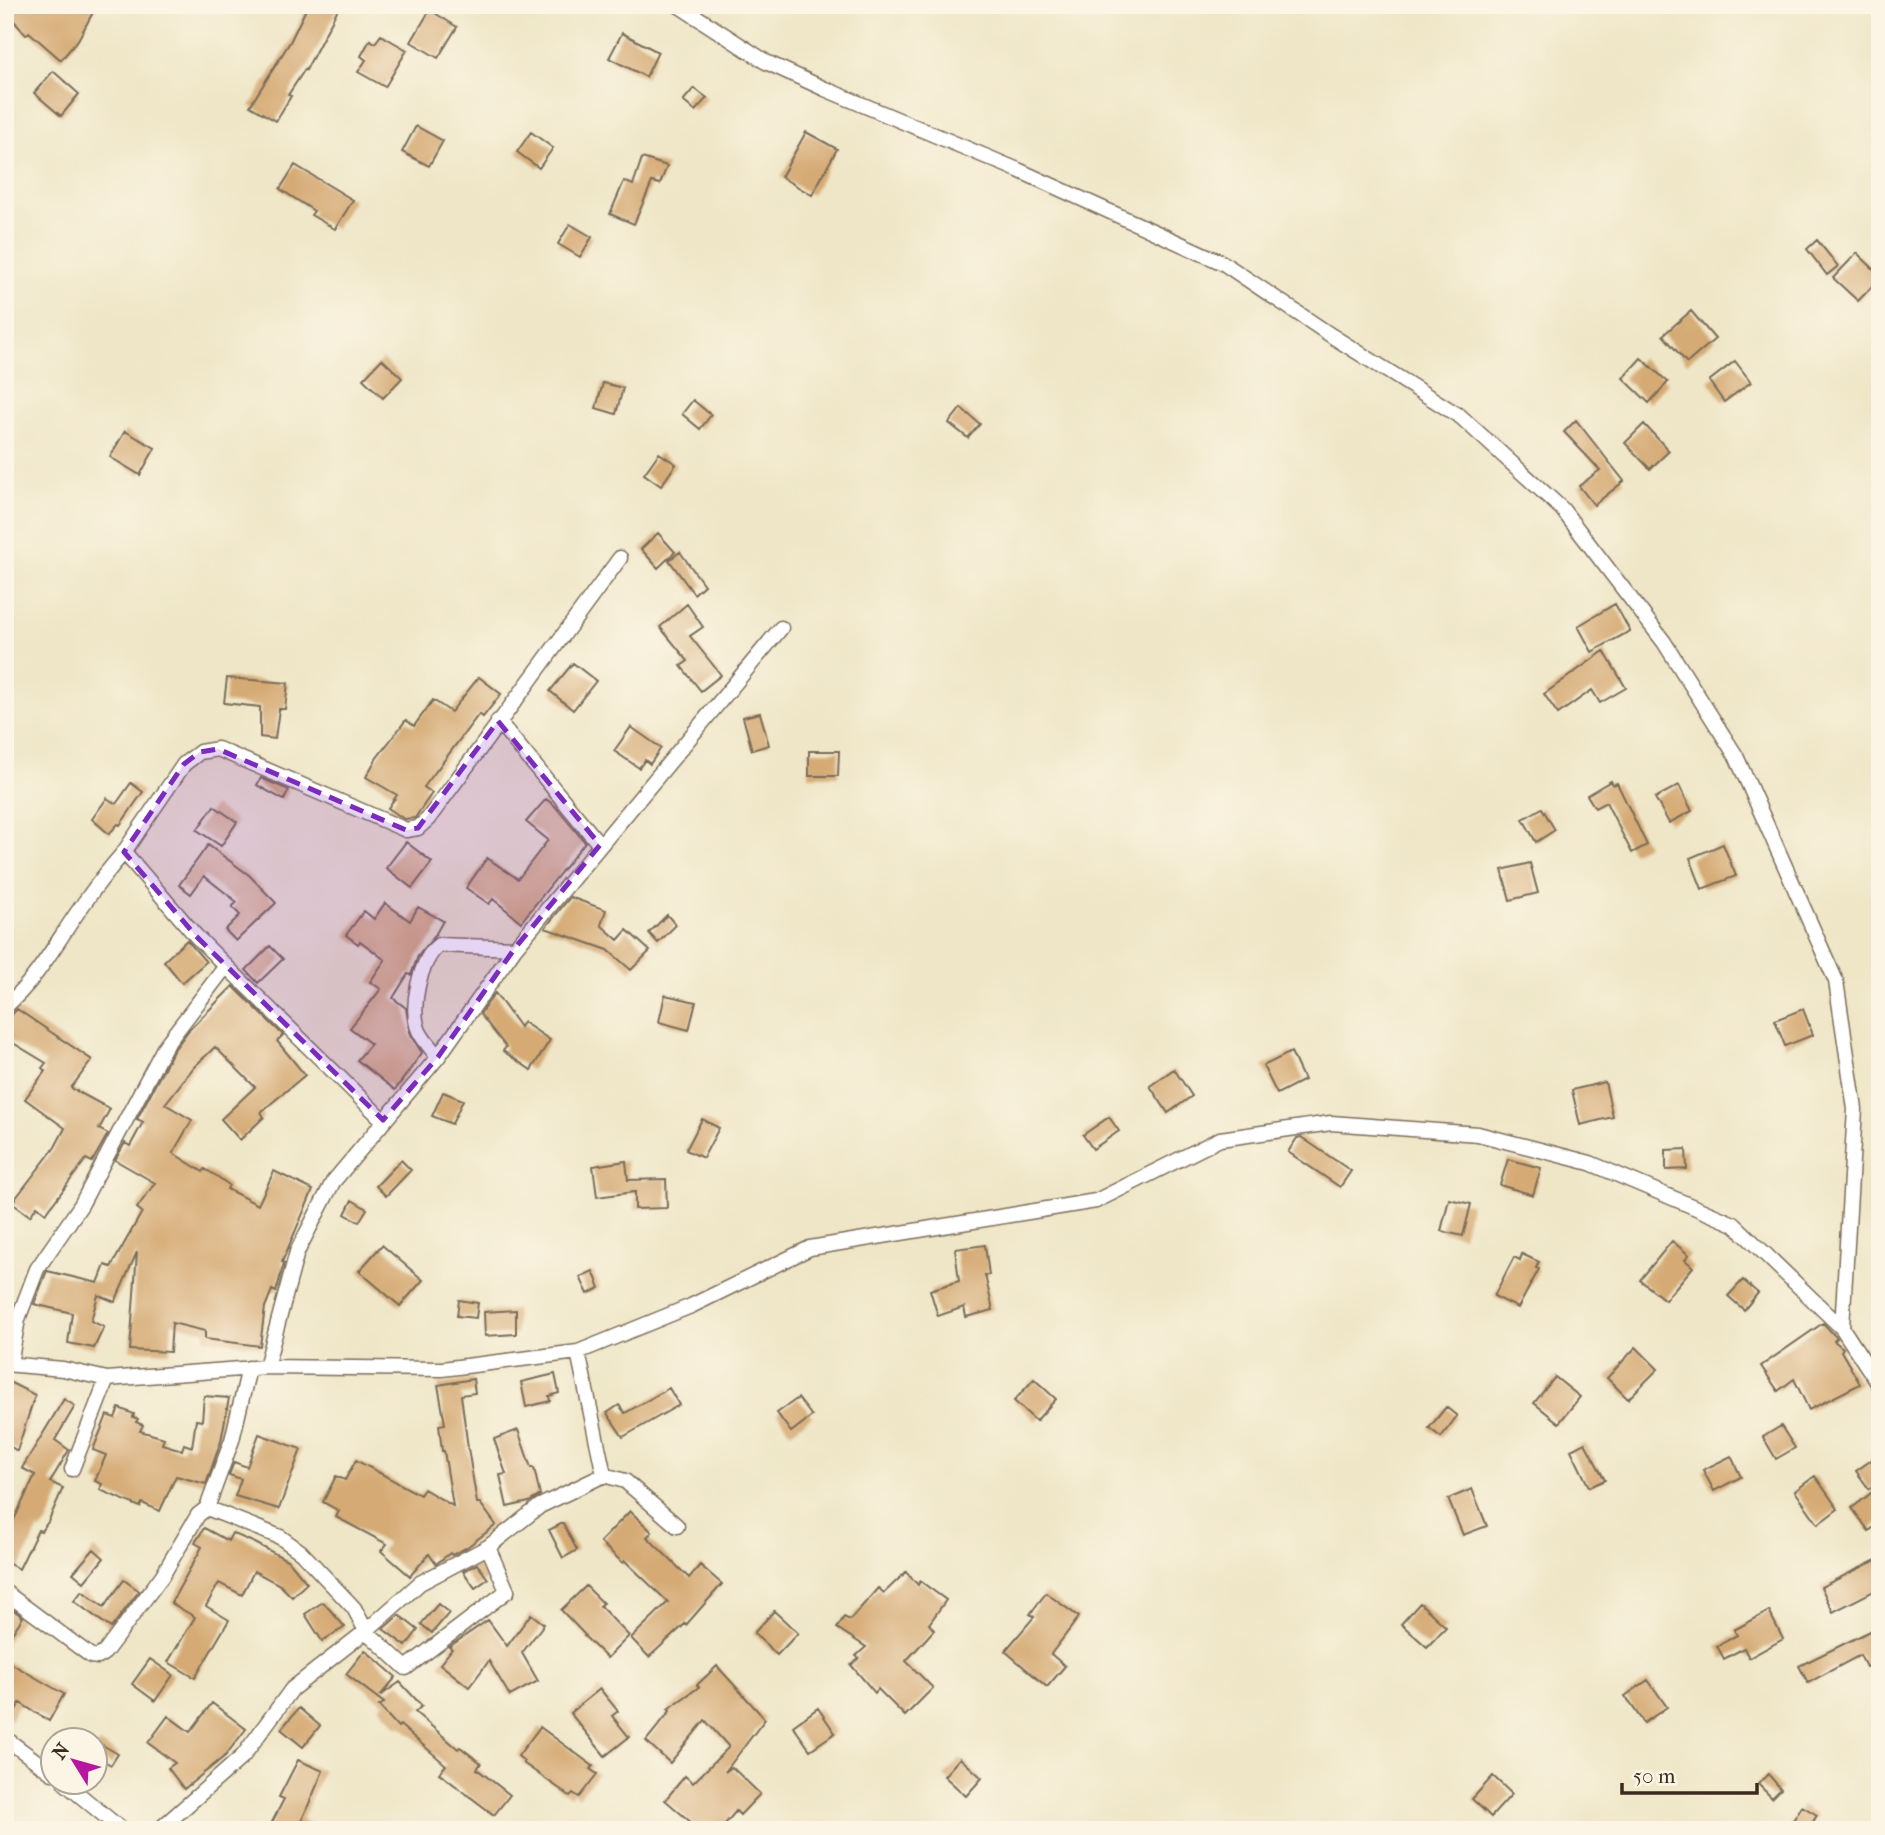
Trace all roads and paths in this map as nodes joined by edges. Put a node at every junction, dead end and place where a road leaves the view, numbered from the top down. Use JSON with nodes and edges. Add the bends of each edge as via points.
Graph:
{"nodes":[{"id":1,"x":678,"y":5,"type":"edge"},
{"id":2,"x":620,"y":558,"type":"dead end"},
{"id":3,"x":781,"y":628,"type":"dead end"},
{"id":4,"x":498,"y":721,"type":"junction"},
{"id":5,"x":600,"y":845,"type":"junction"},
{"id":6,"x":124,"y":852,"type":"junction"},
{"id":7,"x":515,"y":948,"type":"junction"},
{"id":8,"x":226,"y":966,"type":"junction"},
{"id":9,"x":5,"y":1007,"type":"edge"},
{"id":10,"x":439,"y":1057,"type":"junction"},
{"id":11,"x":383,"y":1120,"type":"junction"},
{"id":12,"x":1842,"y":1328,"type":"junction"},
{"id":13,"x":578,"y":1352,"type":"junction"},
{"id":14,"x":8,"y":1364,"type":"edge"},
{"id":15,"x":266,"y":1367,"type":"junction"},
{"id":16,"x":249,"y":1368,"type":"junction"},
{"id":17,"x":107,"y":1379,"type":"junction"},
{"id":18,"x":1880,"y":1386,"type":"edge"},
{"id":19,"x":72,"y":1469,"type":"dead end"},
{"id":20,"x":604,"y":1475,"type":"junction"},
{"id":21,"x":207,"y":1508,"type":"junction"},
{"id":22,"x":677,"y":1527,"type":"dead end"},
{"id":23,"x":488,"y":1547,"type":"junction"},
{"id":24,"x":5,"y":1592,"type":"edge"},
{"id":25,"x":366,"y":1631,"type":"junction"},
{"id":26,"x":5,"y":1738,"type":"edge"},
{"id":27,"x":38,"y":1763,"type":"edge"},
{"id":28,"x":82,"y":1797,"type":"edge"},
{"id":29,"x":122,"y":1830,"type":"edge"},
{"id":30,"x":159,"y":1830,"type":"edge"}],
"edges":[{"from":1,"to":12,"type":"street","via":[[766,62],[1223,262],[1461,417],[1562,509],[1664,642],[1736,756],[1836,981],[1855,1109]]},
{"from":2,"to":4,"type":"street"},
{"from":3,"to":5,"type":"street"},
{"from":4,"to":5,"type":"street"},
{"from":4,"to":6,"type":"street","via":[[418,828],[406,830],[218,749],[200,752],[184,764]]},
{"from":5,"to":7,"type":"street"},
{"from":6,"to":8,"type":"street"},
{"from":6,"to":9,"type":"street","via":[[35,975]]},
{"from":7,"to":10,"type":"street"},
{"from":7,"to":10,"type":"street","via":[[439,945],[431,951],[424,962],[416,1012],[418,1030]]},
{"from":8,"to":11,"type":"street"},
{"from":8,"to":14,"type":"street","via":[[164,1046],[81,1205],[37,1269],[18,1319]]},
{"from":10,"to":11,"type":"street"},
{"from":11,"to":15,"type":"street","via":[[333,1182],[297,1252]]},
{"from":12,"to":13,"type":"street","via":[[1734,1224],[1590,1163],[1478,1134],[1331,1124],[1220,1139],[1096,1201],[810,1248],[691,1306]]},
{"from":12,"to":18,"type":"street"},
{"from":13,"to":15,"type":"street","via":[[442,1369]]},
{"from":13,"to":20,"type":"street"},
{"from":14,"to":17,"type":"street","via":[[63,1368]]},
{"from":15,"to":16,"type":"street"},
{"from":16,"to":17,"type":"street"},
{"from":16,"to":21,"type":"street","via":[[232,1440]]},
{"from":17,"to":19,"type":"street"},
{"from":20,"to":22,"type":"street","via":[[625,1481]]},
{"from":20,"to":23,"type":"street","via":[[540,1507]]},
{"from":21,"to":24,"type":"street","via":[[198,1515],[162,1576],[98,1657]]},
{"from":21,"to":25,"type":"street","via":[[280,1537],[301,1552],[354,1608]]},
{"from":23,"to":25,"type":"street","via":[[420,1583]]},
{"from":23,"to":25,"type":"street","via":[[506,1591],[406,1668]]},
{"from":25,"to":30,"type":"street","via":[[292,1689],[243,1756]]},
{"from":26,"to":27,"type":"street"},
{"from":28,"to":29,"type":"street"}]}
